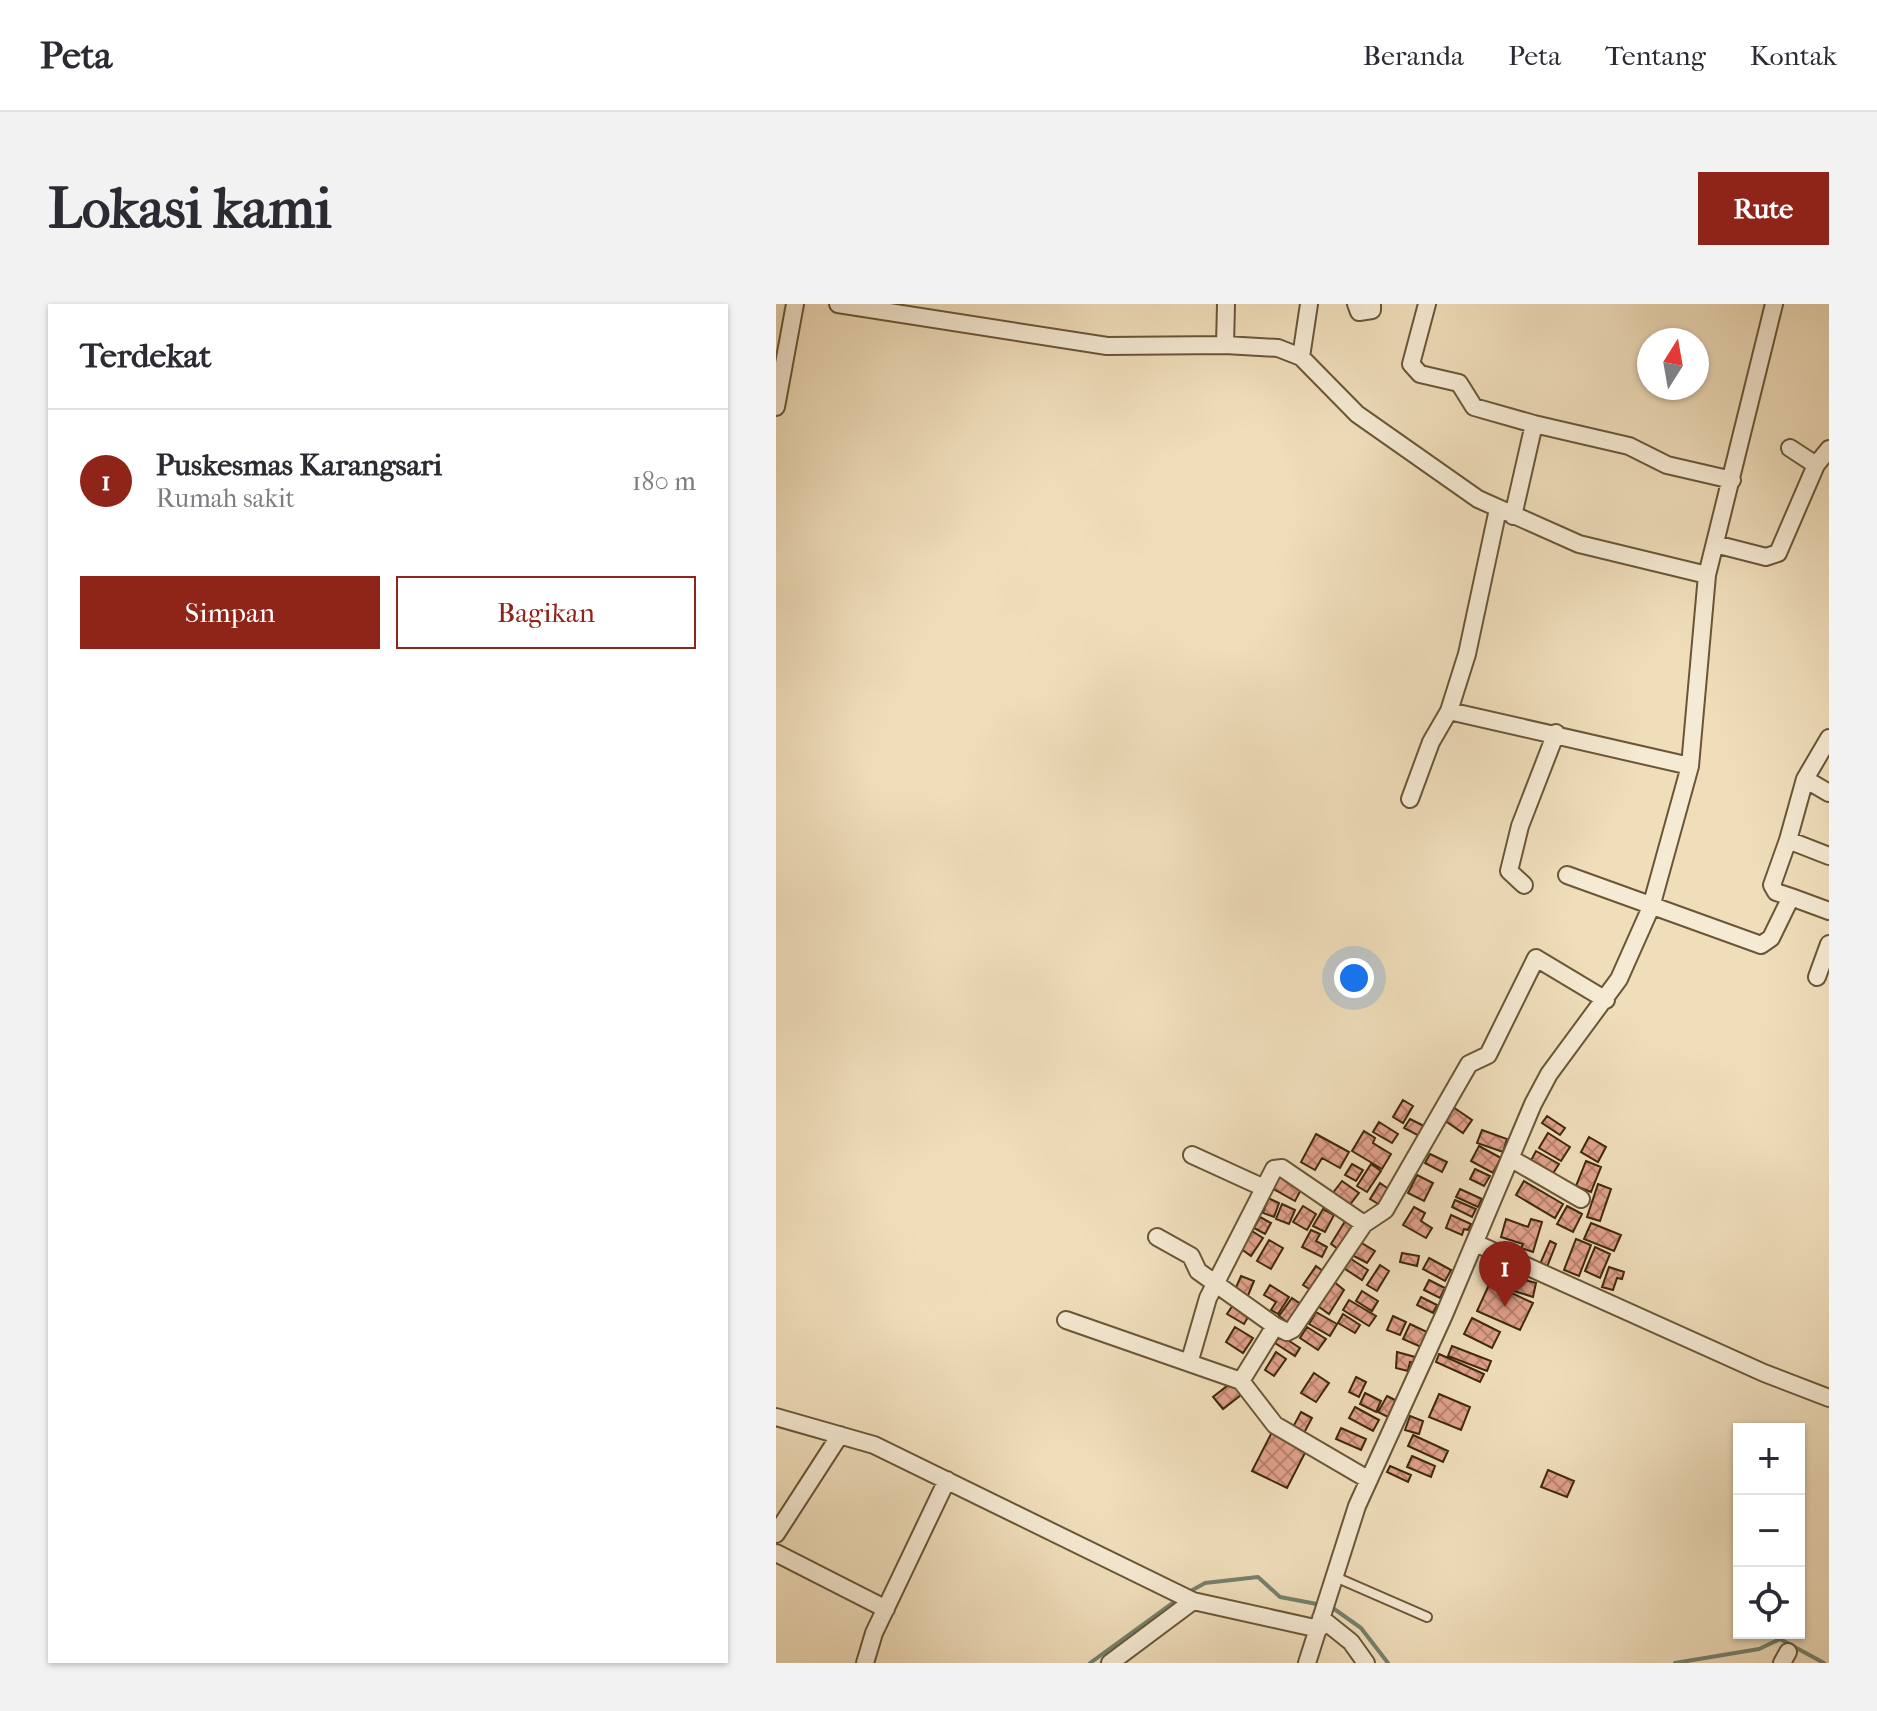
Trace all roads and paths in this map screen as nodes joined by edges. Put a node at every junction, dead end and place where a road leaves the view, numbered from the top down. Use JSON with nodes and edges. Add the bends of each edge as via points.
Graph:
{"nodes":[{"id":1,"x":795,"y":304,"type":"edge"},
{"id":2,"x":838,"y":304,"type":"edge"},
{"id":3,"x":1226,"y":304,"type":"edge"},
{"id":4,"x":1309,"y":304,"type":"edge"},
{"id":5,"x":1356,"y":304,"type":"edge"},
{"id":6,"x":1372,"y":304,"type":"edge"},
{"id":7,"x":1427,"y":304,"type":"edge"},
{"id":8,"x":1774,"y":304,"type":"edge"},
{"id":9,"x":1225,"y":345,"type":"junction"},
{"id":10,"x":1301,"y":357,"type":"junction"},
{"id":11,"x":776,"y":407,"type":"edge"},
{"id":12,"x":1534,"y":424,"type":"junction"},
{"id":13,"x":1790,"y":448,"type":"dead end"},
{"id":14,"x":1829,"y":449,"type":"edge"},
{"id":15,"x":1816,"y":465,"type":"junction"},
{"id":16,"x":1732,"y":480,"type":"junction"},
{"id":17,"x":1506,"y":512,"type":"junction"},
{"id":18,"x":1715,"y":544,"type":"junction"},
{"id":19,"x":1707,"y":575,"type":"junction"},
{"id":20,"x":1449,"y":711,"type":"junction"},
{"id":21,"x":1556,"y":733,"type":"junction"},
{"id":22,"x":1829,"y":738,"type":"edge"},
{"id":23,"x":1690,"y":766,"type":"junction"},
{"id":24,"x":1805,"y":779,"type":"junction"},
{"id":25,"x":1829,"y":793,"type":"edge"},
{"id":26,"x":1410,"y":799,"type":"dead end"},
{"id":27,"x":1788,"y":840,"type":"junction"},
{"id":28,"x":1829,"y":856,"type":"edge"},
{"id":29,"x":1567,"y":875,"type":"dead end"},
{"id":30,"x":1524,"y":885,"type":"dead end"},
{"id":31,"x":1791,"y":897,"type":"junction"},
{"id":32,"x":1651,"y":907,"type":"junction"},
{"id":33,"x":1829,"y":911,"type":"edge"},
{"id":34,"x":1829,"y":944,"type":"edge"},
{"id":35,"x":1817,"y":977,"type":"dead end"},
{"id":36,"x":1606,"y":1000,"type":"junction"},
{"id":37,"x":1192,"y":1155,"type":"dead end"},
{"id":38,"x":1510,"y":1158,"type":"junction"},
{"id":39,"x":1262,"y":1187,"type":"junction"},
{"id":40,"x":1581,"y":1199,"type":"dead end"},
{"id":41,"x":1364,"y":1224,"type":"junction"},
{"id":42,"x":1157,"y":1237,"type":"dead end"},
{"id":43,"x":1475,"y":1243,"type":"junction"},
{"id":44,"x":1214,"y":1283,"type":"junction"},
{"id":45,"x":1066,"y":1320,"type":"dead end"},
{"id":46,"x":1275,"y":1326,"type":"junction"},
{"id":47,"x":1190,"y":1360,"type":"junction"},
{"id":48,"x":1241,"y":1381,"type":"junction"},
{"id":49,"x":1829,"y":1398,"type":"edge"},
{"id":50,"x":776,"y":1417,"type":"edge"},
{"id":51,"x":840,"y":1435,"type":"junction"},
{"id":52,"x":947,"y":1480,"type":"junction"},
{"id":53,"x":1369,"y":1480,"type":"junction"},
{"id":54,"x":776,"y":1534,"type":"edge"},
{"id":55,"x":776,"y":1553,"type":"edge"},
{"id":56,"x":1333,"y":1576,"type":"junction"},
{"id":57,"x":1192,"y":1600,"type":"junction"},
{"id":58,"x":886,"y":1609,"type":"junction"},
{"id":59,"x":1322,"y":1614,"type":"junction"},
{"id":60,"x":1427,"y":1617,"type":"dead end"},
{"id":61,"x":865,"y":1663,"type":"edge"},
{"id":62,"x":1110,"y":1663,"type":"edge"},
{"id":63,"x":1307,"y":1663,"type":"edge"},
{"id":64,"x":1366,"y":1663,"type":"edge"}],
"edges":[{"from":1,"to":11,"type":"street"},
{"from":2,"to":9,"type":"street","via":[[1107,346]]},
{"from":3,"to":9,"type":"street"},
{"from":4,"to":10,"type":"street"},
{"from":5,"to":6,"type":"street","via":[[1359,312],[1372,310]]},
{"from":7,"to":12,"type":"street","via":[[1411,364],[1420,374],[1460,385],[1474,407]]},
{"from":8,"to":16,"type":"street"},
{"from":9,"to":10,"type":"street","via":[[1278,348]]},
{"from":10,"to":17,"type":"street","via":[[1357,414],[1478,499]]},
{"from":12,"to":16,"type":"street","via":[[1629,446],[1667,465]]},
{"from":12,"to":17,"type":"street"},
{"from":13,"to":15,"type":"street"},
{"from":14,"to":15,"type":"street"},
{"from":15,"to":18,"type":"street","via":[[1778,553],[1766,557]]},
{"from":16,"to":18,"type":"street"},
{"from":17,"to":19,"type":"street","via":[[1579,544]]},
{"from":17,"to":20,"type":"street"},
{"from":18,"to":19,"type":"street"},
{"from":19,"to":23,"type":"street"},
{"from":20,"to":21,"type":"street"},
{"from":20,"to":26,"type":"street"},
{"from":21,"to":23,"type":"street"},
{"from":21,"to":30,"type":"street","via":[[1520,826],[1509,871]]},
{"from":22,"to":24,"type":"street"},
{"from":23,"to":32,"type":"street"},
{"from":24,"to":25,"type":"street"},
{"from":24,"to":27,"type":"street"},
{"from":27,"to":28,"type":"street"},
{"from":27,"to":31,"type":"street","via":[[1772,885]]},
{"from":29,"to":32,"type":"street"},
{"from":31,"to":32,"type":"street","via":[[1771,938],[1761,945]]},
{"from":31,"to":33,"type":"street"},
{"from":32,"to":36,"type":"street"},
{"from":34,"to":35,"type":"street"},
{"from":36,"to":38,"type":"street","via":[[1549,1074]]},
{"from":36,"to":41,"type":"street","via":[[1536,958],[1488,1055],[1469,1064],[1385,1210]]},
{"from":37,"to":39,"type":"street"},
{"from":38,"to":40,"type":"street"},
{"from":38,"to":43,"type":"street"},
{"from":39,"to":41,"type":"street","via":[[1274,1169],[1282,1168]]},
{"from":39,"to":44,"type":"street"},
{"from":41,"to":46,"type":"street","via":[[1293,1329]]},
{"from":42,"to":44,"type":"street","via":[[1191,1256],[1198,1271]]},
{"from":43,"to":49,"type":"street"},
{"from":43,"to":53,"type":"street"},
{"from":44,"to":46,"type":"street"},
{"from":44,"to":47,"type":"street"},
{"from":45,"to":47,"type":"street"},
{"from":46,"to":48,"type":"street"},
{"from":47,"to":48,"type":"street"},
{"from":48,"to":53,"type":"street","via":[[1275,1425]]},
{"from":50,"to":51,"type":"street"},
{"from":51,"to":52,"type":"street"},
{"from":51,"to":54,"type":"street"},
{"from":52,"to":57,"type":"street"},
{"from":52,"to":58,"type":"street"},
{"from":53,"to":56,"type":"street"},
{"from":55,"to":58,"type":"street"},
{"from":56,"to":59,"type":"street"},
{"from":56,"to":60,"type":"lane"},
{"from":57,"to":59,"type":"street"},
{"from":57,"to":62,"type":"street"},
{"from":58,"to":61,"type":"street"},
{"from":59,"to":63,"type":"street"},
{"from":59,"to":64,"type":"street"}]}
